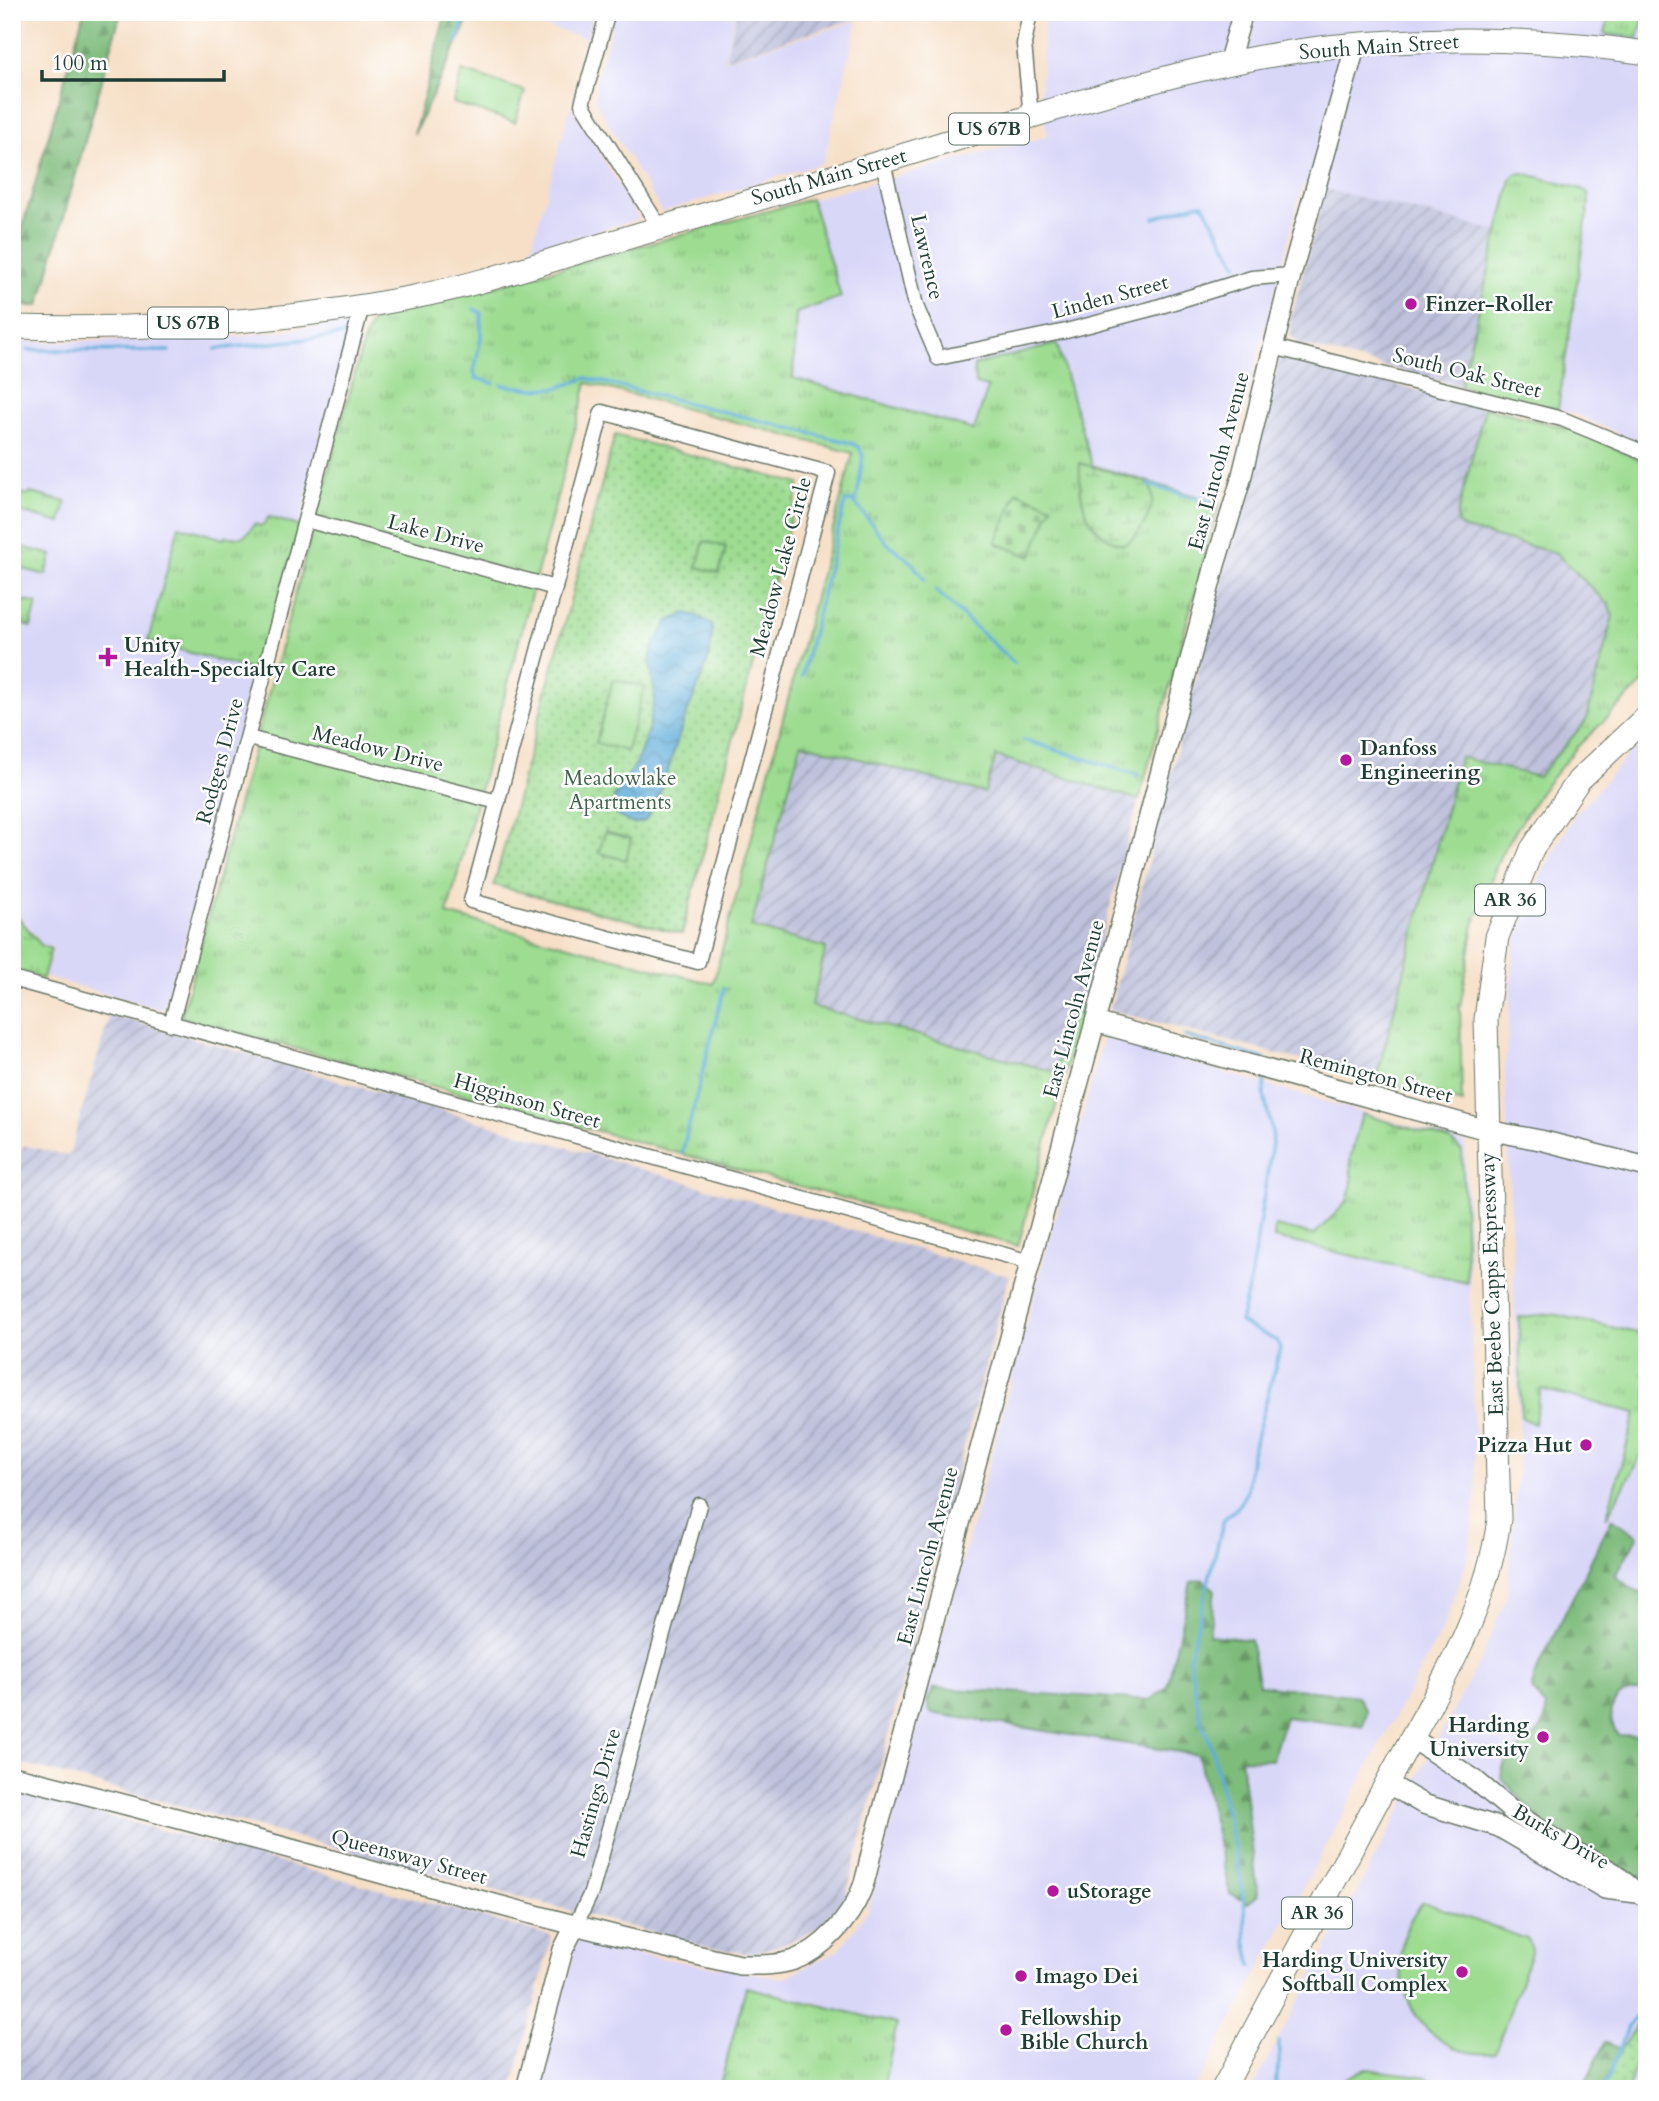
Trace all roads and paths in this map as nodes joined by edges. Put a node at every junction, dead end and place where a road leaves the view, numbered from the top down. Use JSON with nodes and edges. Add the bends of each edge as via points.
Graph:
{"nodes":[{"id":1,"x":608,"y":12,"type":"edge"},
{"id":2,"x":1030,"y":12,"type":"edge"},
{"id":3,"x":1243,"y":12,"type":"edge"},
{"id":4,"x":1356,"y":44,"type":"junction"},
{"id":5,"x":1647,"y":53,"type":"edge"},
{"id":6,"x":1228,"y":64,"type":"junction"},
{"id":7,"x":1031,"y":117,"type":"junction"},
{"id":8,"x":883,"y":162,"type":"junction"},
{"id":9,"x":660,"y":228,"type":"junction"},
{"id":10,"x":1291,"y":275,"type":"junction"},
{"id":11,"x":362,"y":306,"type":"junction"},
{"id":12,"x":12,"y":327,"type":"edge"},
{"id":13,"x":1273,"y":346,"type":"junction"},
{"id":14,"x":939,"y":358,"type":"joint"},
{"id":15,"x":1647,"y":454,"type":"edge"},
{"id":16,"x":306,"y":520,"type":"junction"},
{"id":17,"x":555,"y":588,"type":"junction"},
{"id":18,"x":1647,"y":716,"type":"edge"},
{"id":19,"x":248,"y":738,"type":"junction"},
{"id":20,"x":498,"y":802,"type":"junction"},
{"id":21,"x":12,"y":979,"type":"edge"},
{"id":22,"x":1095,"y":1022,"type":"junction"},
{"id":23,"x":171,"y":1024,"type":"junction"},
{"id":24,"x":1487,"y":1130,"type":"junction"},
{"id":25,"x":1647,"y":1167,"type":"edge"},
{"id":26,"x":1030,"y":1262,"type":"junction"},
{"id":27,"x":699,"y":1505,"type":"dead end"},
{"id":28,"x":1412,"y":1738,"type":"junction"},
{"id":29,"x":12,"y":1776,"type":"edge"},
{"id":30,"x":1387,"y":1783,"type":"junction"},
{"id":31,"x":1642,"y":1895,"type":"edge"},
{"id":32,"x":576,"y":1924,"type":"junction"},
{"id":33,"x":795,"y":1959,"type":"joint"},
{"id":34,"x":526,"y":2089,"type":"edge"},
{"id":35,"x":1223,"y":2089,"type":"edge"}],
"edges":[{"from":1,"to":9,"type":"street","via":[[582,104]]},
{"from":2,"to":7,"type":"street","via":[[1024,44]]},
{"from":3,"to":6,"type":"street"},
{"from":4,"to":5,"type":"main road","name":"South Main Street","number":"US 67B","via":[[1550,42]]},
{"from":4,"to":6,"type":"main road","name":"South Main Street","number":"US 67B"},
{"from":4,"to":10,"type":"street","name":"East Lincoln Avenue"},
{"from":6,"to":7,"type":"main road","name":"South Main Street","number":"US 67B"},
{"from":7,"to":8,"type":"main road","name":"South Main Street","number":"US 67B"},
{"from":8,"to":9,"type":"main road","name":"South Main Street","number":"US 67B"},
{"from":8,"to":14,"type":"street","name":"Lawrence","via":[[916,306]]},
{"from":9,"to":11,"type":"main road","name":"South Main Street","number":"US 67B","via":[[458,287]]},
{"from":10,"to":13,"type":"street","name":"East Lincoln Avenue"},
{"from":10,"to":14,"type":"street","name":"Linden Street","via":[[1252,278],[1066,331]]},
{"from":11,"to":12,"type":"main road","name":"South Main Street","number":"US 67B","via":[[205,322],[70,329]]},
{"from":11,"to":16,"type":"street","name":"Rodgers Drive"},
{"from":13,"to":15,"type":"street","name":"South Oak Street","via":[[1562,419]]},
{"from":13,"to":22,"type":"street","name":"East Lincoln Avenue"},
{"from":16,"to":17,"type":"street","name":"Lake Drive"},
{"from":16,"to":19,"type":"street","name":"Rodgers Drive"},
{"from":17,"to":20,"type":"street","name":"Meadow Lake Circle"},
{"from":17,"to":20,"type":"street","name":"Meadow Lake Circle","via":[[602,412],[828,472],[698,962],[471,901]]},
{"from":18,"to":24,"type":"main road","name":"East Beebe Capps Expressway","number":"AR 36","via":[[1579,780],[1532,849],[1510,898],[1497,937],[1486,1019]]},
{"from":19,"to":20,"type":"street","name":"Meadow Drive"},
{"from":19,"to":23,"type":"street","name":"Rodgers Drive"},
{"from":21,"to":23,"type":"street","name":"Higginson Street"},
{"from":22,"to":24,"type":"street","name":"Remington Street"},
{"from":22,"to":26,"type":"street","name":"East Lincoln Avenue"},
{"from":23,"to":26,"type":"street","name":"Higginson Street"},
{"from":24,"to":25,"type":"street","name":"Remington Street"},
{"from":24,"to":28,"type":"main road","name":"East Beebe Capps Expressway","number":"AR 36","via":[[1499,1519],[1495,1551],[1471,1622]]},
{"from":26,"to":33,"type":"street","name":"East Lincoln Avenue","via":[[862,1891],[848,1917],[822,1944]]},
{"from":27,"to":32,"type":"street","name":"Hastings Drive","via":[[591,1893]]},
{"from":28,"to":30,"type":"main road","name":"East Beebe Capps Expressway","number":"AR 36"},
{"from":28,"to":31,"type":"street","name":"Burks Drive","via":[[1512,1811],[1613,1872]]},
{"from":29,"to":32,"type":"street","name":"Queensway Street"},
{"from":30,"to":31,"type":"street","name":"Burks Drive","via":[[1423,1804],[1499,1827],[1605,1889]]},
{"from":30,"to":35,"type":"main road","name":"East Beebe Capps Expressway","number":"AR 36"},
{"from":32,"to":33,"type":"street","name":"Queensway Street","via":[[740,1965]]},
{"from":32,"to":34,"type":"street","name":"Hastings Drive","via":[[563,1950]]}]}
